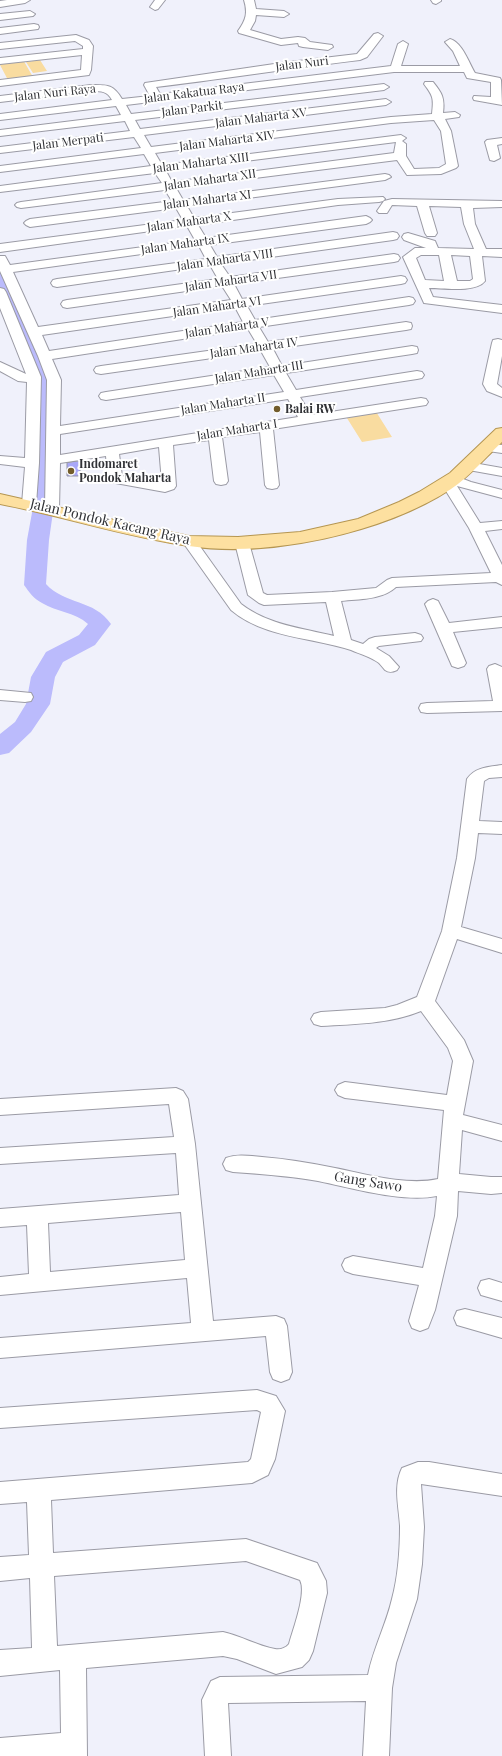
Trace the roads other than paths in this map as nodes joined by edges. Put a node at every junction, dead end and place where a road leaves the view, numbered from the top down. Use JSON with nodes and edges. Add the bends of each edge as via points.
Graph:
{"nodes":[{"id":1,"x":25,"y":0,"type":"edge"},
{"id":2,"x":249,"y":0,"type":"edge"},
{"id":3,"x":0,"y":4,"type":"edge"},
{"id":4,"x":251,"y":12,"type":"junction"},
{"id":5,"x":30,"y":14,"type":"dead end"},
{"id":6,"x":284,"y":14,"type":"dead end"},
{"id":7,"x":0,"y":17,"type":"edge"},
{"id":8,"x":34,"y":27,"type":"dead end"},
{"id":9,"x":0,"y":31,"type":"edge"},
{"id":10,"x":378,"y":36,"type":"dead end"},
{"id":11,"x":450,"y":42,"type":"dead end"},
{"id":12,"x":403,"y":44,"type":"dead end"},
{"id":13,"x":0,"y":46,"type":"edge"},
{"id":14,"x":88,"y":50,"type":"junction"},
{"id":15,"x":0,"y":61,"type":"edge"},
{"id":16,"x":318,"y":62,"type":"junction"},
{"id":17,"x":467,"y":69,"type":"junction"},
{"id":18,"x":391,"y":70,"type":"junction"},
{"id":19,"x":241,"y":73,"type":"junction"},
{"id":20,"x":1,"y":80,"type":"edge"},
{"id":21,"x":26,"y":80,"type":"junction"},
{"id":22,"x":430,"y":84,"type":"dead end"},
{"id":23,"x":251,"y":86,"type":"junction"},
{"id":24,"x":384,"y":87,"type":"junction"},
{"id":25,"x":35,"y":95,"type":"junction"},
{"id":26,"x":157,"y":98,"type":"junction"},
{"id":27,"x":478,"y":98,"type":"dead end"},
{"id":28,"x":0,"y":99,"type":"edge"},
{"id":29,"x":261,"y":101,"type":"junction"},
{"id":30,"x":117,"y":102,"type":"junction"},
{"id":31,"x":386,"y":102,"type":"junction"},
{"id":32,"x":499,"y":102,"type":"edge"},
{"id":33,"x":455,"y":115,"type":"dead end"},
{"id":34,"x":0,"y":116,"type":"edge"},
{"id":35,"x":272,"y":116,"type":"junction"},
{"id":36,"x":437,"y":116,"type":"junction"},
{"id":37,"x":126,"y":118,"type":"junction"},
{"id":38,"x":396,"y":119,"type":"junction"},
{"id":39,"x":0,"y":133,"type":"edge"},
{"id":40,"x":136,"y":133,"type":"junction"},
{"id":41,"x":284,"y":134,"type":"junction"},
{"id":42,"x":401,"y":138,"type":"junction"},
{"id":43,"x":502,"y":140,"type":"edge"},
{"id":44,"x":0,"y":150,"type":"edge"},
{"id":45,"x":297,"y":150,"type":"junction"},
{"id":46,"x":147,"y":151,"type":"junction"},
{"id":47,"x":400,"y":156,"type":"junction"},
{"id":48,"x":499,"y":160,"type":"edge"},
{"id":49,"x":310,"y":167,"type":"junction"},
{"id":50,"x":157,"y":168,"type":"junction"},
{"id":51,"x":0,"y":169,"type":"edge"},
{"id":52,"x":385,"y":177,"type":"dead end"},
{"id":53,"x":324,"y":184,"type":"junction"},
{"id":54,"x":168,"y":186,"type":"junction"},
{"id":55,"x":6,"y":188,"type":"edge"},
{"id":56,"x":415,"y":198,"type":"junction"},
{"id":57,"x":379,"y":199,"type":"dead end"},
{"id":58,"x":338,"y":202,"type":"junction"},
{"id":59,"x":178,"y":203,"type":"junction"},
{"id":60,"x":502,"y":204,"type":"edge"},
{"id":61,"x":21,"y":205,"type":"junction"},
{"id":62,"x":467,"y":205,"type":"junction"},
{"id":63,"x":286,"y":209,"type":"junction"},
{"id":64,"x":383,"y":211,"type":"dead end"},
{"id":65,"x":366,"y":220,"type":"dead end"},
{"id":66,"x":190,"y":222,"type":"junction"},
{"id":67,"x":30,"y":223,"type":"junction"},
{"id":68,"x":300,"y":228,"type":"junction"},
{"id":69,"x":431,"y":233,"type":"dead end"},
{"id":70,"x":393,"y":236,"type":"dead end"},
{"id":71,"x":408,"y":237,"type":"dead end"},
{"id":72,"x":201,"y":241,"type":"junction"},
{"id":73,"x":359,"y":241,"type":"junction"},
{"id":74,"x":39,"y":242,"type":"junction"},
{"id":75,"x":0,"y":248,"type":"edge"},
{"id":76,"x":312,"y":248,"type":"junction"},
{"id":77,"x":439,"y":251,"type":"junction"},
{"id":78,"x":479,"y":252,"type":"junction"},
{"id":79,"x":502,"y":254,"type":"edge"},
{"id":80,"x":394,"y":258,"type":"dead end"},
{"id":81,"x":372,"y":260,"type":"junction"},
{"id":82,"x":213,"y":261,"type":"junction"},
{"id":83,"x":3,"y":263,"type":"edge"},
{"id":84,"x":47,"y":263,"type":"junction"},
{"id":85,"x":401,"y":280,"type":"dead end"},
{"id":86,"x":226,"y":282,"type":"junction"},
{"id":87,"x":57,"y":283,"type":"junction"},
{"id":88,"x":421,"y":284,"type":"junction"},
{"id":89,"x":451,"y":284,"type":"junction"},
{"id":90,"x":0,"y":292,"type":"edge"},
{"id":91,"x":409,"y":301,"type":"dead end"},
{"id":92,"x":67,"y":304,"type":"junction"},
{"id":93,"x":239,"y":304,"type":"junction"},
{"id":94,"x":502,"y":310,"type":"edge"},
{"id":95,"x":5,"y":317,"type":"edge"},
{"id":96,"x":136,"y":318,"type":"junction"},
{"id":97,"x":252,"y":325,"type":"junction"},
{"id":98,"x":78,"y":326,"type":"junction"},
{"id":99,"x":406,"y":326,"type":"dead end"},
{"id":100,"x":33,"y":332,"type":"junction"},
{"id":101,"x":147,"y":340,"type":"junction"},
{"id":102,"x":498,"y":343,"type":"dead end"},
{"id":103,"x":265,"y":347,"type":"junction"},
{"id":104,"x":90,"y":348,"type":"junction"},
{"id":105,"x":412,"y":350,"type":"dead end"},
{"id":106,"x":45,"y":356,"type":"junction"},
{"id":107,"x":0,"y":366,"type":"edge"},
{"id":108,"x":278,"y":369,"type":"junction"},
{"id":109,"x":101,"y":370,"type":"junction"},
{"id":110,"x":417,"y":375,"type":"dead end"},
{"id":111,"x":28,"y":377,"type":"junction"},
{"id":112,"x":5,"y":381,"type":"dead end"},
{"id":113,"x":496,"y":382,"type":"edge"},
{"id":114,"x":291,"y":393,"type":"junction"},
{"id":115,"x":502,"y":393,"type":"edge"},
{"id":116,"x":106,"y":396,"type":"junction"},
{"id":117,"x":421,"y":402,"type":"dead end"},
{"id":118,"x":157,"y":416,"type":"junction"},
{"id":119,"x":306,"y":419,"type":"junction"},
{"id":120,"x":105,"y":422,"type":"junction"},
{"id":121,"x":266,"y":426,"type":"junction"},
{"id":122,"x":54,"y":431,"type":"junction"},
{"id":123,"x":502,"y":433,"type":"edge"},
{"id":124,"x":215,"y":434,"type":"junction"},
{"id":125,"x":168,"y":441,"type":"junction"},
{"id":126,"x":494,"y":448,"type":"edge"},
{"id":127,"x":112,"y":451,"type":"junction"},
{"id":128,"x":0,"y":460,"type":"edge"},
{"id":129,"x":53,"y":460,"type":"junction"},
{"id":130,"x":32,"y":463,"type":"junction"},
{"id":131,"x":468,"y":466,"type":"junction"},
{"id":132,"x":502,"y":472,"type":"edge"},
{"id":133,"x":221,"y":481,"type":"dead end"},
{"id":134,"x":450,"y":481,"type":"junction"},
{"id":135,"x":272,"y":485,"type":"dead end"},
{"id":136,"x":502,"y":494,"type":"edge"},
{"id":137,"x":0,"y":499,"type":"edge"},
{"id":138,"x":42,"y":507,"type":"junction"},
{"id":139,"x":502,"y":525,"type":"edge"},
{"id":140,"x":476,"y":528,"type":"junction"},
{"id":141,"x":189,"y":541,"type":"junction"},
{"id":142,"x":242,"y":543,"type":"junction"},
{"id":143,"x":501,"y":578,"type":"edge"},
{"id":144,"x":332,"y":597,"type":"junction"},
{"id":145,"x":433,"y":604,"type":"dead end"},
{"id":146,"x":502,"y":622,"type":"edge"},
{"id":147,"x":444,"y":628,"type":"junction"},
{"id":148,"x":415,"y":638,"type":"dead end"},
{"id":149,"x":344,"y":643,"type":"junction"},
{"id":150,"x":366,"y":650,"type":"junction"},
{"id":151,"x":458,"y":663,"type":"dead end"},
{"id":152,"x":391,"y":667,"type":"dead end"},
{"id":153,"x":495,"y":669,"type":"dead end"},
{"id":154,"x":0,"y":695,"type":"edge"},
{"id":155,"x":25,"y":697,"type":"dead end"},
{"id":156,"x":502,"y":706,"type":"edge"},
{"id":157,"x":428,"y":708,"type":"dead end"},
{"id":158,"x":502,"y":771,"type":"edge"},
{"id":159,"x":469,"y":827,"type":"junction"},
{"id":160,"x":502,"y":828,"type":"edge"},
{"id":161,"x":451,"y":931,"type":"junction"},
{"id":162,"x":502,"y":946,"type":"edge"},
{"id":163,"x":425,"y":1002,"type":"junction"},
{"id":164,"x":321,"y":1019,"type":"dead end"},
{"id":165,"x":345,"y":1090,"type":"dead end"},
{"id":166,"x":0,"y":1107,"type":"edge"},
{"id":167,"x":453,"y":1112,"type":"junction"},
{"id":168,"x":502,"y":1133,"type":"edge"},
{"id":169,"x":185,"y":1144,"type":"junction"},
{"id":170,"x":0,"y":1156,"type":"edge"},
{"id":171,"x":233,"y":1164,"type":"dead end"},
{"id":172,"x":449,"y":1185,"type":"junction"},
{"id":173,"x":502,"y":1185,"type":"edge"},
{"id":174,"x":190,"y":1202,"type":"junction"},
{"id":175,"x":37,"y":1215,"type":"junction"},
{"id":176,"x":0,"y":1218,"type":"edge"},
{"id":177,"x":353,"y":1265,"type":"dead end"},
{"id":178,"x":196,"y":1268,"type":"junction"},
{"id":179,"x":431,"y":1278,"type":"junction"},
{"id":180,"x":40,"y":1283,"type":"junction"},
{"id":181,"x":0,"y":1286,"type":"edge"},
{"id":182,"x":464,"y":1318,"type":"dead end"},
{"id":183,"x":420,"y":1320,"type":"dead end"},
{"id":184,"x":502,"y":1328,"type":"edge"},
{"id":185,"x":203,"y":1332,"type":"junction"},
{"id":186,"x":0,"y":1348,"type":"edge"},
{"id":187,"x":281,"y":1372,"type":"dead end"},
{"id":188,"x":0,"y":1418,"type":"edge"},
{"id":189,"x":502,"y":1485,"type":"edge"},
{"id":190,"x":39,"y":1490,"type":"junction"},
{"id":191,"x":0,"y":1493,"type":"edge"},
{"id":192,"x":43,"y":1565,"type":"junction"},
{"id":193,"x":0,"y":1569,"type":"edge"},
{"id":194,"x":73,"y":1657,"type":"junction"},
{"id":195,"x":45,"y":1659,"type":"junction"},
{"id":196,"x":0,"y":1663,"type":"edge"},
{"id":197,"x":379,"y":1688,"type":"junction"},
{"id":198,"x":0,"y":1751,"type":"edge"},
{"id":199,"x":74,"y":1751,"type":"edge"},
{"id":200,"x":218,"y":1756,"type":"edge"},
{"id":201,"x":376,"y":1756,"type":"edge"}],
"edges":[{"from":1,"to":3,"type":"street"},
{"from":2,"to":4,"type":"street"},
{"from":4,"to":6,"type":"street"},
{"from":4,"to":16,"type":"street","via":[[252,19],[243,31],[282,42],[296,40],[304,41],[303,44],[331,44]]},
{"from":5,"to":7,"type":"street"},
{"from":8,"to":9,"type":"street"},
{"from":10,"to":16,"type":"street","name":"Jalan Nuri","via":[[363,55]]},
{"from":11,"to":17,"type":"street"},
{"from":12,"to":18,"type":"street","via":[[396,67]]},
{"from":13,"to":14,"type":"street","via":[[73,38],[85,42]]},
{"from":14,"to":15,"type":"street"},
{"from":14,"to":21,"type":"street","via":[[85,73]]},
{"from":16,"to":19,"type":"street","name":"Jalan Nuri","via":[[272,65]]},
{"from":17,"to":18,"type":"street","name":"Jalan Kakatua Raya"},
{"from":17,"to":32,"type":"street","via":[[473,77],[496,80]]},
{"from":18,"to":23,"type":"street","name":"Jalan Kakatua Raya"},
{"from":18,"to":24,"type":"street"},
{"from":19,"to":23,"type":"street"},
{"from":19,"to":26,"type":"street","name":"Jalan Nuri","via":[[149,85]]},
{"from":20,"to":21,"type":"street"},
{"from":21,"to":25,"type":"street"},
{"from":22,"to":36,"type":"street","via":[[439,101]]},
{"from":23,"to":26,"type":"street","name":"Jalan Kakatua Raya"},
{"from":23,"to":29,"type":"street"},
{"from":24,"to":29,"type":"street","name":"Jalan Parkit"},
{"from":24,"to":31,"type":"street"},
{"from":25,"to":28,"type":"street","name":"Jalan Nuri Raya"},
{"from":25,"to":30,"type":"street","name":"Jalan Nuri Raya","via":[[91,88],[109,89]]},
{"from":26,"to":30,"type":"street","name":"Jalan Kakatua Raya"},
{"from":27,"to":32,"type":"street"},
{"from":29,"to":35,"type":"street"},
{"from":29,"to":37,"type":"street","name":"Jalan Parkit"},
{"from":30,"to":34,"type":"street","name":"Jalan Kakatua Raya"},
{"from":30,"to":37,"type":"street"},
{"from":31,"to":35,"type":"street","name":"Jalan Maharta XV"},
{"from":31,"to":38,"type":"street"},
{"from":33,"to":36,"type":"street","name":"Jalan Maharta XIV"},
{"from":35,"to":40,"type":"street","name":"Jalan Maharta XV"},
{"from":35,"to":41,"type":"street"},
{"from":36,"to":38,"type":"street","name":"Jalan Maharta XIV"},
{"from":36,"to":47,"type":"street","via":[[446,131],[451,168],[413,174],[408,171]]},
{"from":37,"to":39,"type":"street","name":"Jalan Parkit"},
{"from":37,"to":40,"type":"street"},
{"from":38,"to":41,"type":"street","name":"Jalan Maharta XIV"},
{"from":38,"to":42,"type":"street"},
{"from":40,"to":44,"type":"street","name":"Jalan Merpati"},
{"from":40,"to":46,"type":"street"},
{"from":41,"to":45,"type":"street"},
{"from":41,"to":46,"type":"street","name":"Jalan Maharta XIV"},
{"from":42,"to":45,"type":"street","name":"Jalan Maharta XIII"},
{"from":42,"to":47,"type":"street"},
{"from":43,"to":48,"type":"street","via":[[491,142]]},
{"from":45,"to":49,"type":"street"},
{"from":45,"to":50,"type":"street","name":"Jalan Maharta XIII"},
{"from":46,"to":50,"type":"street"},
{"from":46,"to":51,"type":"street","name":"Jalan Maharta XIV"},
{"from":47,"to":49,"type":"street","name":"Jalan Maharta XII"},
{"from":49,"to":53,"type":"street"},
{"from":49,"to":54,"type":"street","name":"Jalan Maharta XII"},
{"from":50,"to":54,"type":"street"},
{"from":50,"to":55,"type":"street","name":"Jalan Maharta XIII"},
{"from":52,"to":53,"type":"street","name":"Jalan Maharta XI"},
{"from":53,"to":58,"type":"street"},
{"from":53,"to":59,"type":"street","name":"Jalan Maharta XI"},
{"from":54,"to":59,"type":"street"},
{"from":54,"to":61,"type":"street","name":"Jalan Maharta XII"},
{"from":55,"to":61,"type":"street"},
{"from":56,"to":62,"type":"street"},
{"from":56,"to":64,"type":"street","via":[[388,203]]},
{"from":56,"to":69,"type":"street"},
{"from":57,"to":58,"type":"street","name":"Jalan Maharta X"},
{"from":58,"to":63,"type":"street","name":"Jalan Maharta X"},
{"from":59,"to":66,"type":"street"},
{"from":59,"to":67,"type":"street","name":"Jalan Maharta XI"},
{"from":60,"to":62,"type":"street"},
{"from":61,"to":67,"type":"street"},
{"from":62,"to":78,"type":"street","via":[[467,216]]},
{"from":63,"to":66,"type":"street","name":"Jalan Maharta X"},
{"from":63,"to":68,"type":"street"},
{"from":65,"to":68,"type":"street","name":"Jalan Maharta IX"},
{"from":66,"to":72,"type":"street"},
{"from":66,"to":74,"type":"street","name":"Jalan Maharta X"},
{"from":67,"to":74,"type":"street"},
{"from":68,"to":72,"type":"street","name":"Jalan Maharta IX"},
{"from":68,"to":76,"type":"street"},
{"from":70,"to":73,"type":"street","name":"Jalan Maharta VIII"},
{"from":71,"to":77,"type":"street","via":[[431,244]]},
{"from":72,"to":82,"type":"street"},
{"from":72,"to":84,"type":"street","name":"Jalan Maharta IX"},
{"from":73,"to":76,"type":"street","name":"Jalan Maharta VIII"},
{"from":73,"to":81,"type":"street"},
{"from":74,"to":75,"type":"street","name":"Jalan Maharta X"},
{"from":76,"to":82,"type":"street","name":"Jalan Maharta VIII"},
{"from":77,"to":78,"type":"street"},
{"from":77,"to":88,"type":"street","via":[[419,251],[409,257]]},
{"from":77,"to":89,"type":"street"},
{"from":78,"to":79,"type":"street"},
{"from":78,"to":89,"type":"street","via":[[479,281],[472,284]]},
{"from":80,"to":81,"type":"street","name":"Jalan Maharta VII"},
{"from":81,"to":86,"type":"street","name":"Jalan Maharta VII"},
{"from":82,"to":86,"type":"street"},
{"from":82,"to":87,"type":"street","name":"Jalan Maharta VIII"},
{"from":83,"to":84,"type":"street","name":"Jalan Maharta IX"},
{"from":83,"to":100,"type":"street"},
{"from":84,"to":87,"type":"street"},
{"from":85,"to":93,"type":"street","name":"Jalan Maharta VI"},
{"from":86,"to":92,"type":"street","name":"Jalan Maharta VII"},
{"from":86,"to":93,"type":"street"},
{"from":87,"to":92,"type":"street"},
{"from":88,"to":89,"type":"street"},
{"from":88,"to":94,"type":"street","via":[[428,300]]},
{"from":90,"to":95,"type":"street"},
{"from":91,"to":97,"type":"street","name":"Jalan Maharta V"},
{"from":92,"to":98,"type":"street"},
{"from":93,"to":96,"type":"street","name":"Jalan Maharta VI"},
{"from":93,"to":97,"type":"street"},
{"from":95,"to":111,"type":"street"},
{"from":96,"to":98,"type":"street","name":"Jalan Maharta VI"},
{"from":96,"to":101,"type":"street"},
{"from":97,"to":101,"type":"street","name":"Jalan Maharta V"},
{"from":97,"to":103,"type":"street"},
{"from":98,"to":100,"type":"street","name":"Jalan Maharta VI"},
{"from":99,"to":103,"type":"street","name":"Jalan Maharta IV"},
{"from":100,"to":106,"type":"street"},
{"from":101,"to":104,"type":"street","name":"Jalan Maharta V"},
{"from":102,"to":113,"type":"street"},
{"from":103,"to":108,"type":"street"},
{"from":103,"to":109,"type":"street","name":"Jalan Maharta IV"},
{"from":104,"to":106,"type":"street","name":"Jalan Maharta V"},
{"from":104,"to":109,"type":"street"},
{"from":105,"to":108,"type":"street","name":"Jalan Maharta III"},
{"from":106,"to":122,"type":"street","via":[[54,386]]},
{"from":107,"to":111,"type":"street"},
{"from":108,"to":114,"type":"street"},
{"from":108,"to":116,"type":"street","name":"Jalan Maharta III"},
{"from":109,"to":116,"type":"street"},
{"from":110,"to":114,"type":"street","name":"Jalan Maharta II"},
{"from":111,"to":112,"type":"street"},
{"from":111,"to":130,"type":"street"},
{"from":113,"to":115,"type":"street","via":[[490,384],[492,388]]},
{"from":114,"to":118,"type":"street","name":"Jalan Maharta II"},
{"from":114,"to":119,"type":"street"},
{"from":116,"to":120,"type":"street"},
{"from":117,"to":119,"type":"street","name":"Jalan Maharta I"},
{"from":118,"to":120,"type":"street","name":"Jalan Maharta II"},
{"from":118,"to":125,"type":"street"},
{"from":119,"to":121,"type":"street","name":"Jalan Maharta I"},
{"from":120,"to":122,"type":"street","name":"Jalan Maharta II"},
{"from":121,"to":124,"type":"street","name":"Jalan Maharta I"},
{"from":121,"to":135,"type":"street"},
{"from":122,"to":129,"type":"street"},
{"from":123,"to":126,"type":"main road","name":"Jalan Pondok Kacang Raya"},
{"from":124,"to":125,"type":"street","name":"Jalan Maharta I"},
{"from":124,"to":133,"type":"street"},
{"from":125,"to":127,"type":"street","name":"Jalan Maharta I"},
{"from":125,"to":127,"type":"street","via":[[169,486],[165,488],[115,479]]},
{"from":126,"to":131,"type":"main road","name":"Jalan Pondok Kacang Raya"},
{"from":127,"to":129,"type":"street","name":"Jalan Maharta I"},
{"from":128,"to":130,"type":"street"},
{"from":129,"to":138,"type":"street"},
{"from":130,"to":138,"type":"street"},
{"from":131,"to":132,"type":"street"},
{"from":131,"to":134,"type":"main road","name":"Jalan Pondok Kacang Raya"},
{"from":134,"to":136,"type":"street"},
{"from":134,"to":140,"type":"street"},
{"from":134,"to":142,"type":"main road","name":"Jalan Pondok Kacang Raya","via":[[405,507],[361,524],[316,535]]},
{"from":137,"to":138,"type":"main road","name":"Jalan Pondok Kacang Raya"},
{"from":138,"to":141,"type":"main road","name":"Jalan Pondok Kacang Raya"},
{"from":139,"to":140,"type":"street"},
{"from":140,"to":143,"type":"street"},
{"from":141,"to":142,"type":"main road","name":"Jalan Pondok Kacang Raya"},
{"from":141,"to":149,"type":"street","via":[[243,613],[275,627]]},
{"from":142,"to":144,"type":"street","via":[[259,598],[264,600]]},
{"from":143,"to":144,"type":"street","via":[[395,583],[377,592]]},
{"from":144,"to":149,"type":"street"},
{"from":145,"to":147,"type":"street"},
{"from":146,"to":147,"type":"street"},
{"from":147,"to":151,"type":"street"},
{"from":148,"to":150,"type":"street","via":[[375,642]]},
{"from":149,"to":150,"type":"street"},
{"from":150,"to":152,"type":"street","via":[[385,659]]},
{"from":153,"to":156,"type":"street"},
{"from":154,"to":155,"type":"street"},
{"from":156,"to":157,"type":"street"},
{"from":158,"to":159,"type":"street","via":[[485,773],[476,779]]},
{"from":159,"to":160,"type":"street"},
{"from":159,"to":161,"type":"street","via":[[466,858]]},
{"from":161,"to":162,"type":"street"},
{"from":161,"to":163,"type":"street"},
{"from":163,"to":164,"type":"street","via":[[385,1015]]},
{"from":163,"to":167,"type":"street","via":[[445,1027],[463,1061]]},
{"from":165,"to":167,"type":"street"},
{"from":166,"to":169,"type":"street","via":[[172,1095],[178,1099]]},
{"from":167,"to":168,"type":"street"},
{"from":167,"to":172,"type":"street"},
{"from":169,"to":170,"type":"street"},
{"from":169,"to":174,"type":"street"},
{"from":171,"to":172,"type":"street","name":"Gang Sawo","via":[[303,1170],[360,1182],[406,1188],[439,1188]]},
{"from":172,"to":173,"type":"street","name":"Gang Sawo","via":[[460,1182],[488,1187]]},
{"from":172,"to":179,"type":"street","via":[[446,1216]]},
{"from":174,"to":175,"type":"street"},
{"from":174,"to":178,"type":"street"},
{"from":175,"to":176,"type":"street"},
{"from":175,"to":180,"type":"street"},
{"from":177,"to":179,"type":"street"},
{"from":178,"to":180,"type":"street"},
{"from":178,"to":185,"type":"street"},
{"from":179,"to":183,"type":"street"},
{"from":180,"to":181,"type":"street"},
{"from":182,"to":184,"type":"street"},
{"from":185,"to":186,"type":"street"},
{"from":185,"to":187,"type":"street","via":[[276,1326]]},
{"from":188,"to":190,"type":"street","via":[[257,1400],[268,1403],[273,1411],[263,1460],[260,1467],[252,1472]]},
{"from":189,"to":197,"type":"street","via":[[418,1473],[410,1476],[412,1527],[405,1599],[383,1663]]},
{"from":190,"to":191,"type":"street"},
{"from":190,"to":192,"type":"street"},
{"from":192,"to":193,"type":"street"},
{"from":192,"to":194,"type":"street","via":[[246,1550],[308,1571],[314,1580],[315,1593],[300,1651],[292,1658],[276,1662],[222,1644]]},
{"from":192,"to":195,"type":"street"},
{"from":194,"to":195,"type":"street"},
{"from":194,"to":199,"type":"street"},
{"from":195,"to":196,"type":"street"},
{"from":197,"to":200,"type":"street","via":[[220,1690],[215,1700]]},
{"from":197,"to":201,"type":"street"},
{"from":198,"to":199,"type":"street"}]}
